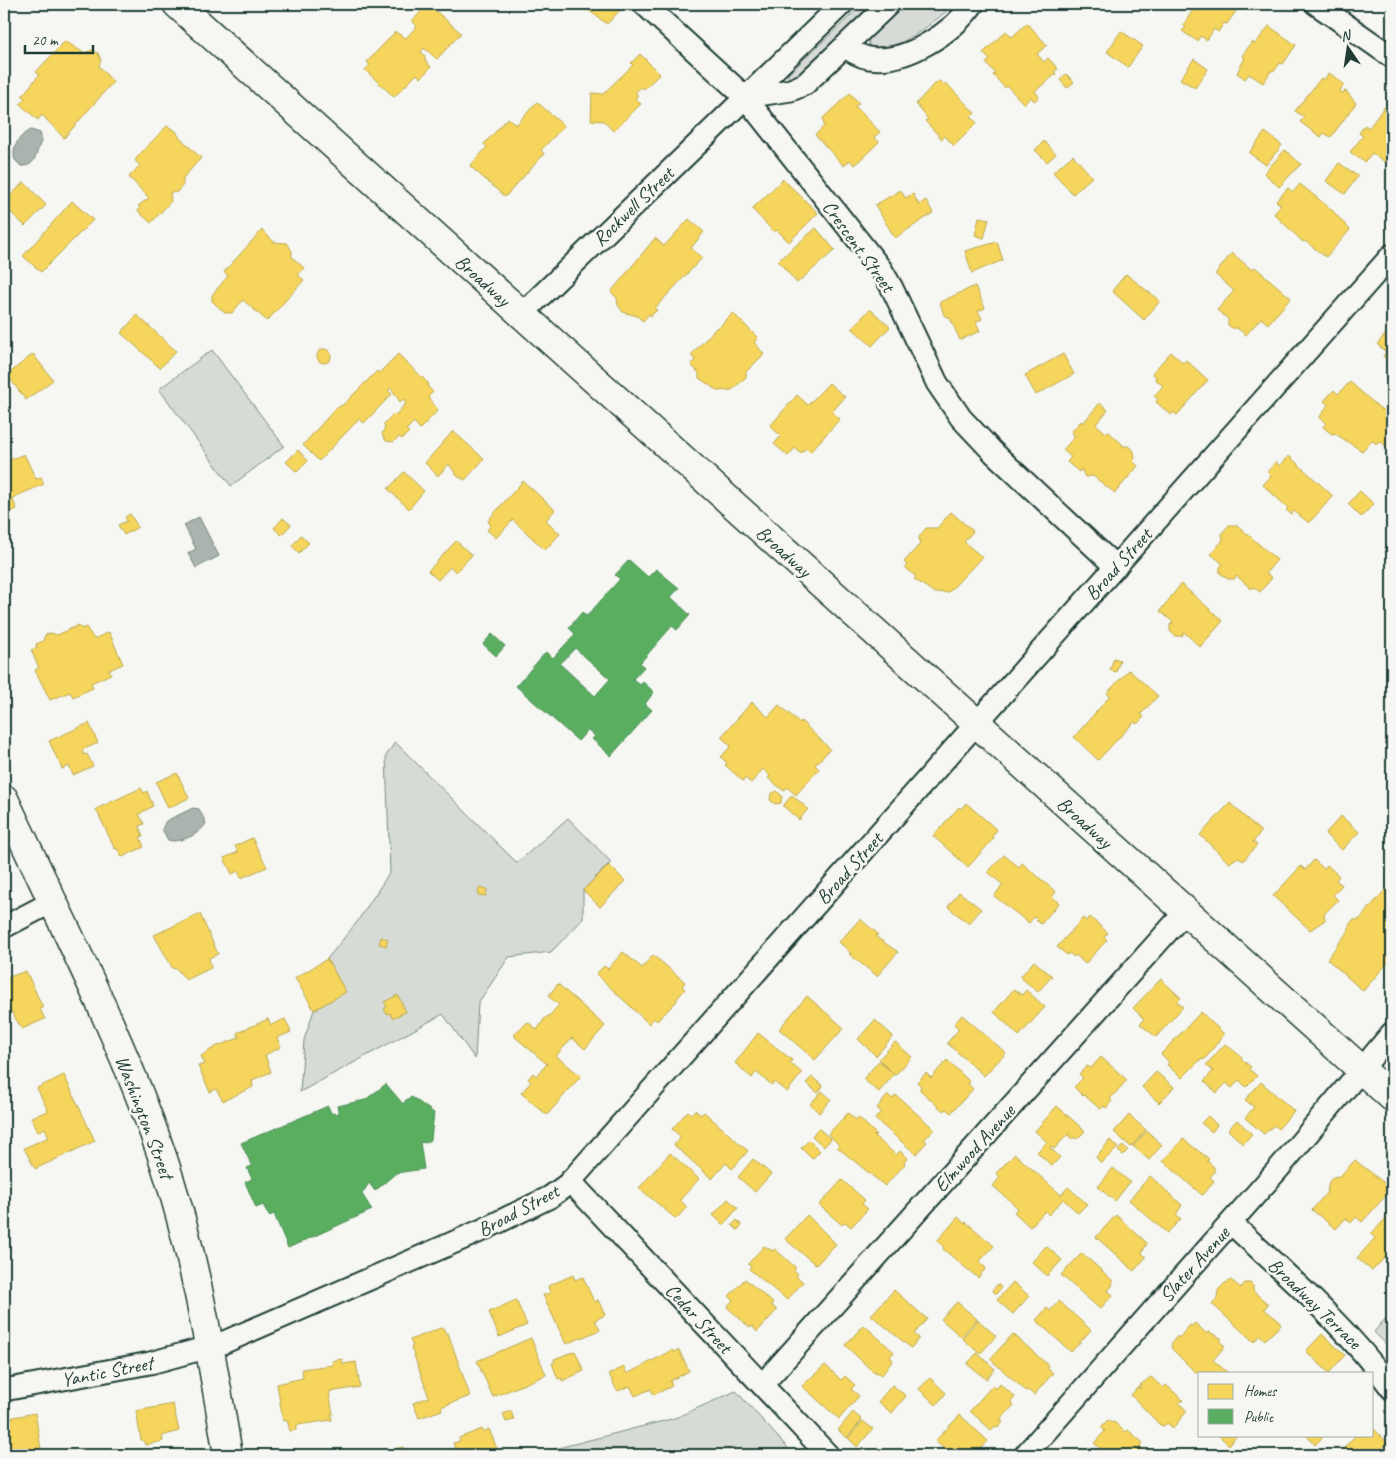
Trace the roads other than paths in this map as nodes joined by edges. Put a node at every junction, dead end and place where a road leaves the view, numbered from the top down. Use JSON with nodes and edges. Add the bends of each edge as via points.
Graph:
{"nodes":[{"id":1,"x":177,"y":4,"type":"edge"},
{"id":2,"x":644,"y":4,"type":"edge"},
{"id":3,"x":842,"y":4,"type":"edge"},
{"id":4,"x":889,"y":4,"type":"edge"},
{"id":5,"x":973,"y":4,"type":"edge"},
{"id":6,"x":1316,"y":4,"type":"edge"},
{"id":7,"x":845,"y":46,"type":"junction"},
{"id":8,"x":1392,"y":57,"type":"edge"},
{"id":9,"x":745,"y":97,"type":"junction"},
{"id":10,"x":1392,"y":255,"type":"edge"},
{"id":11,"x":522,"y":314,"type":"junction"},
{"id":12,"x":1116,"y":567,"type":"junction"},
{"id":13,"x":977,"y":724,"type":"junction"},
{"id":14,"x":4,"y":798,"type":"edge"},
{"id":15,"x":52,"y":902,"type":"junction"},
{"id":16,"x":1185,"y":912,"type":"junction"},
{"id":17,"x":4,"y":927,"type":"edge"},
{"id":18,"x":1392,"y":1033,"type":"edge"},
{"id":19,"x":1361,"y":1069,"type":"junction"},
{"id":20,"x":1392,"y":1097,"type":"edge"},
{"id":21,"x":570,"y":1181,"type":"junction"},
{"id":22,"x":1231,"y":1222,"type":"junction"},
{"id":23,"x":209,"y":1347,"type":"junction"},
{"id":24,"x":762,"y":1385,"type":"junction"},
{"id":25,"x":1392,"y":1389,"type":"edge"},
{"id":26,"x":4,"y":1390,"type":"edge"},
{"id":27,"x":228,"y":1455,"type":"edge"},
{"id":28,"x":828,"y":1455,"type":"edge"},
{"id":29,"x":1025,"y":1455,"type":"edge"}],
"edges":[{"from":1,"to":11,"type":"main road","name":"Broadway"},
{"from":2,"to":9,"type":"street","name":"Crescent Street"},
{"from":3,"to":9,"type":"street","name":"Rockwell Street"},
{"from":4,"to":7,"type":"street"},
{"from":5,"to":7,"type":"street","via":[[938,38],[896,56],[870,59]]},
{"from":6,"to":8,"type":"street"},
{"from":7,"to":9,"type":"street","via":[[801,86],[784,92]]},
{"from":9,"to":11,"type":"street","name":"Rockwell Street"},
{"from":9,"to":12,"type":"street","name":"Crescent Street","via":[[881,268],[937,382],[961,418]]},
{"from":10,"to":12,"type":"street","name":"Broad Street"},
{"from":11,"to":13,"type":"main road","name":"Broadway"},
{"from":12,"to":13,"type":"street","name":"Broad Street"},
{"from":13,"to":16,"type":"main road","name":"Broadway"},
{"from":13,"to":21,"type":"street","name":"Broad Street"},
{"from":14,"to":15,"type":"main road","name":"Washington Street"},
{"from":15,"to":17,"type":"street"},
{"from":15,"to":23,"type":"main road","name":"Washington Street","via":[[160,1151],[182,1225]]},
{"from":16,"to":19,"type":"main road","name":"Broadway"},
{"from":16,"to":24,"type":"street","name":"Elmwood Avenue"},
{"from":18,"to":19,"type":"street","name":"Slater Avenue"},
{"from":19,"to":20,"type":"main road","name":"Broadway"},
{"from":19,"to":22,"type":"street","name":"Slater Avenue"},
{"from":21,"to":23,"type":"street","name":"Broad Street","via":[[550,1197],[480,1231]]},
{"from":21,"to":24,"type":"street","name":"Cedar Street"},
{"from":22,"to":25,"type":"street","name":"Broadway Terrace","via":[[1330,1315],[1364,1351]]},
{"from":22,"to":29,"type":"street","name":"Slater Avenue"},
{"from":23,"to":26,"type":"street","name":"Yantic Street","via":[[150,1363]]},
{"from":23,"to":27,"type":"main road","name":"Washington Street"},
{"from":24,"to":28,"type":"street","name":"Cedar Street"}]}
